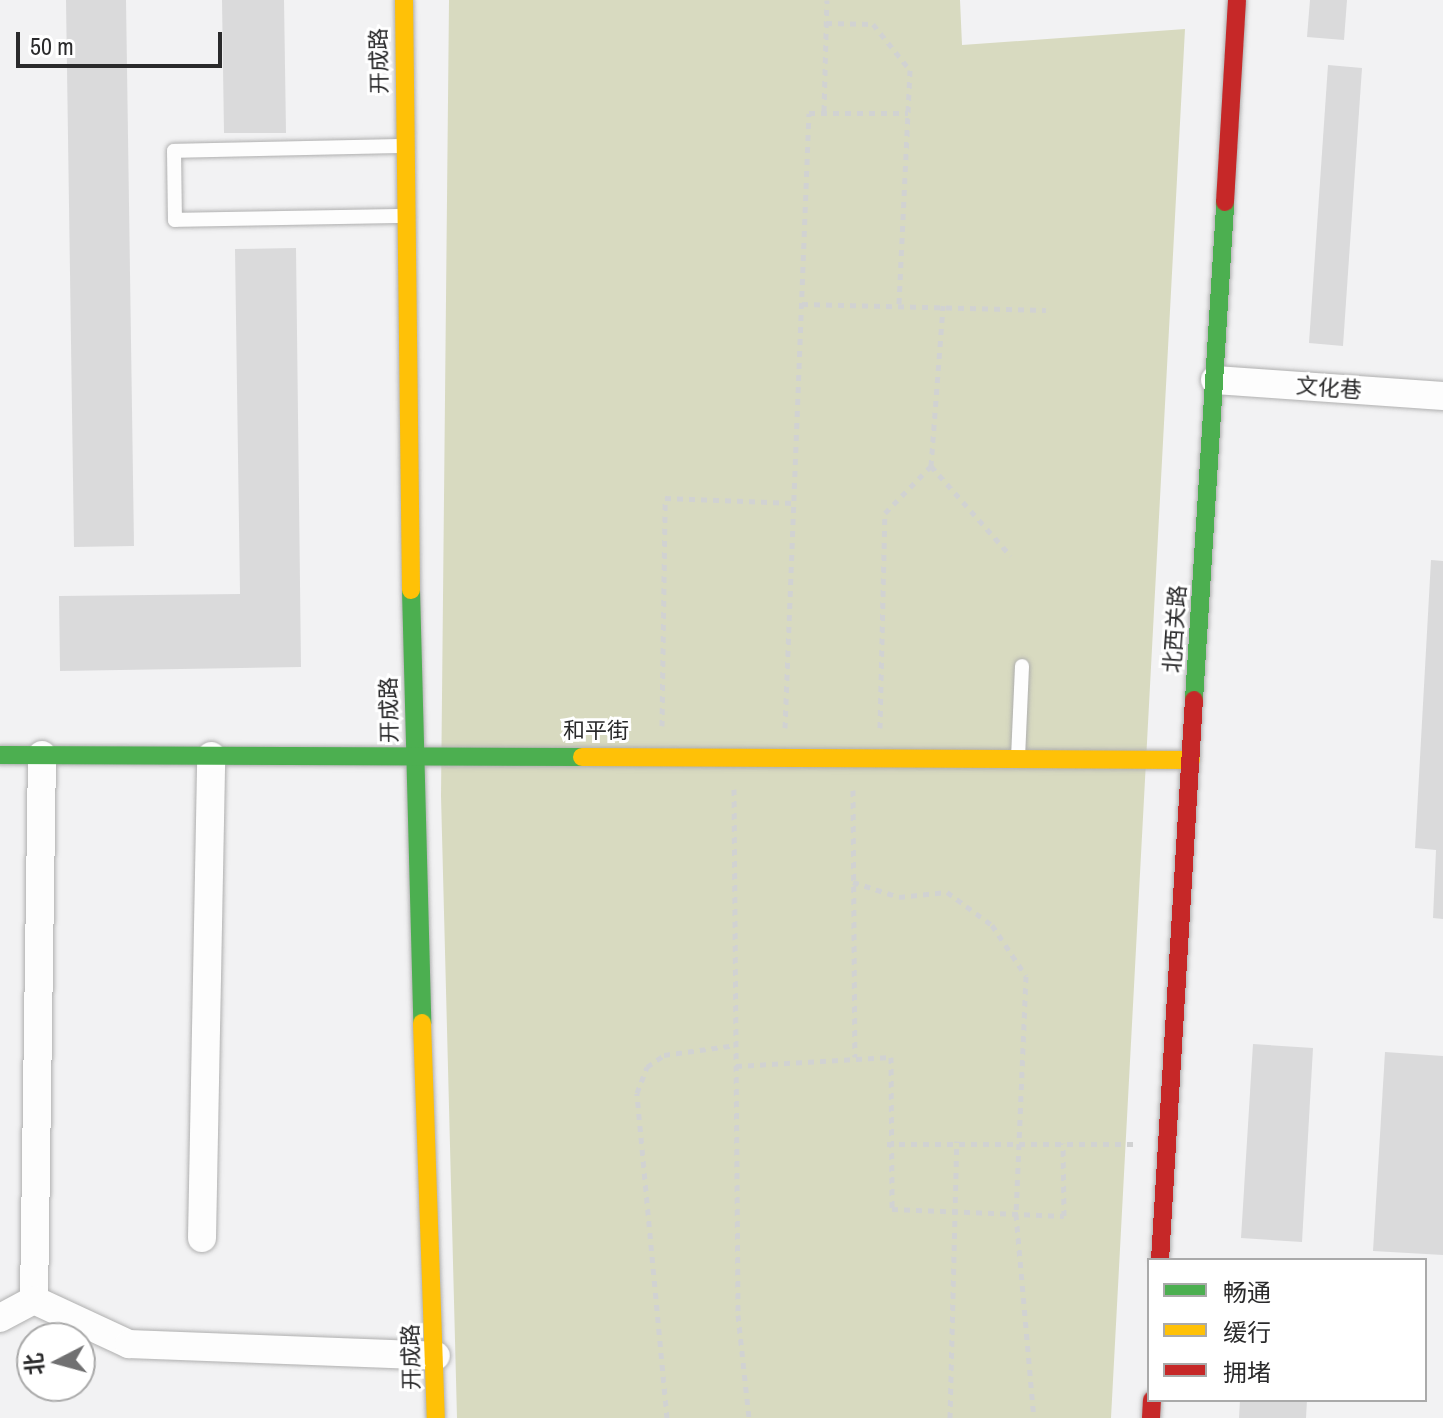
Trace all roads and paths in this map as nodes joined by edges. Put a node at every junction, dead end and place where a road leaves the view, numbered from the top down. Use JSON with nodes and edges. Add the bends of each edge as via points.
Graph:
{"nodes":[{"id":1,"x":404,"y":0,"type":"edge"},
{"id":2,"x":827,"y":0,"type":"edge"},
{"id":3,"x":1237,"y":0,"type":"edge"},
{"id":4,"x":826,"y":23,"type":"junction"},
{"id":5,"x":824,"y":111,"type":"junction"},
{"id":6,"x":908,"y":113,"type":"junction"},
{"id":7,"x":404,"y":146,"type":"junction"},
{"id":8,"x":405,"y":216,"type":"junction"},
{"id":9,"x":802,"y":304,"type":"junction"},
{"id":10,"x":899,"y":304,"type":"junction"},
{"id":11,"x":943,"y":305,"type":"junction"},
{"id":12,"x":1046,"y":310,"type":"dead end"},
{"id":13,"x":1215,"y":380,"type":"junction"},
{"id":14,"x":1443,"y":396,"type":"edge"},
{"id":15,"x":931,"y":466,"type":"junction"},
{"id":16,"x":794,"y":503,"type":"junction"},
{"id":17,"x":1011,"y":556,"type":"dead end"},
{"id":18,"x":1022,"y":666,"type":"dead end"},
{"id":19,"x":413,"y":753,"type":"junction"},
{"id":20,"x":0,"y":755,"type":"edge"},
{"id":21,"x":42,"y":755,"type":"junction"},
{"id":22,"x":662,"y":755,"type":"junction"},
{"id":23,"x":211,"y":756,"type":"junction"},
{"id":24,"x":733,"y":756,"type":"junction"},
{"id":25,"x":783,"y":756,"type":"junction"},
{"id":26,"x":853,"y":757,"type":"junction"},
{"id":27,"x":880,"y":757,"type":"junction"},
{"id":28,"x":1018,"y":758,"type":"junction"},
{"id":29,"x":1191,"y":760,"type":"junction"},
{"id":30,"x":853,"y":882,"type":"junction"},
{"id":31,"x":736,"y":1045,"type":"junction"},
{"id":32,"x":855,"y":1057,"type":"junction"},
{"id":33,"x":736,"y":1066,"type":"junction"},
{"id":34,"x":957,"y":1141,"type":"junction"},
{"id":35,"x":1020,"y":1142,"type":"junction"},
{"id":36,"x":1063,"y":1143,"type":"junction"},
{"id":37,"x":887,"y":1144,"type":"junction"},
{"id":38,"x":1168,"y":1145,"type":"junction"},
{"id":39,"x":956,"y":1211,"type":"junction"},
{"id":40,"x":1016,"y":1214,"type":"junction"},
{"id":41,"x":202,"y":1238,"type":"dead end"},
{"id":42,"x":1160,"y":1258,"type":"edge"},
{"id":43,"x":34,"y":1300,"type":"junction"},
{"id":44,"x":0,"y":1318,"type":"edge"},
{"id":45,"x":436,"y":1356,"type":"junction"},
{"id":46,"x":436,"y":1418,"type":"edge"},
{"id":47,"x":667,"y":1418,"type":"edge"},
{"id":48,"x":749,"y":1418,"type":"edge"},
{"id":49,"x":950,"y":1418,"type":"edge"},
{"id":50,"x":1034,"y":1418,"type":"edge"}],
"edges":[{"from":1,"to":7,"type":"street","name":"开成路"},
{"from":2,"to":4,"type":"path"},
{"from":3,"to":13,"type":"street","name":"北西关路"},
{"from":4,"to":5,"type":"path"},
{"from":4,"to":6,"type":"path","via":[[873,24],[910,70]]},
{"from":5,"to":6,"type":"path"},
{"from":5,"to":9,"type":"path","via":[[809,113]]},
{"from":6,"to":10,"type":"path"},
{"from":7,"to":8,"type":"street","name":"开成路"},
{"from":7,"to":8,"type":"lane","via":[[174,151],[174,192],[175,220]]},
{"from":8,"to":19,"type":"street","name":"开成路"},
{"from":9,"to":10,"type":"path"},
{"from":9,"to":16,"type":"path"},
{"from":10,"to":11,"type":"path"},
{"from":11,"to":12,"type":"path"},
{"from":11,"to":15,"type":"path"},
{"from":13,"to":14,"type":"street","name":"文化巷"},
{"from":13,"to":29,"type":"street","name":"北西关路"},
{"from":15,"to":17,"type":"path"},
{"from":15,"to":27,"type":"path","via":[[885,513]]},
{"from":16,"to":22,"type":"path","via":[[665,498]]},
{"from":16,"to":25,"type":"path"},
{"from":18,"to":28,"type":"lane"},
{"from":19,"to":22,"type":"street","name":"和平街"},
{"from":19,"to":23,"type":"street","name":"和平街"},
{"from":19,"to":45,"type":"street","name":"开成路"},
{"from":20,"to":21,"type":"street","name":"和平街"},
{"from":21,"to":23,"type":"street","name":"和平街"},
{"from":21,"to":43,"type":"street"},
{"from":22,"to":24,"type":"street","name":"和平街"},
{"from":23,"to":41,"type":"street"},
{"from":24,"to":25,"type":"street","name":"和平街"},
{"from":24,"to":31,"type":"path"},
{"from":25,"to":26,"type":"street","name":"和平街"},
{"from":26,"to":27,"type":"street","name":"和平街"},
{"from":26,"to":30,"type":"path"},
{"from":27,"to":28,"type":"street","name":"和平街"},
{"from":28,"to":29,"type":"street","name":"和平街"},
{"from":29,"to":38,"type":"street","name":"北西关路"},
{"from":30,"to":32,"type":"path"},
{"from":30,"to":35,"type":"path","via":[[899,897],[947,892],[992,925],[1026,976]]},
{"from":31,"to":33,"type":"path"},
{"from":31,"to":47,"type":"path","via":[[664,1055],[647,1067],[637,1093]]},
{"from":32,"to":33,"type":"path"},
{"from":32,"to":37,"type":"path","via":[[891,1057]]},
{"from":33,"to":48,"type":"path","via":[[738,1315]]},
{"from":34,"to":35,"type":"path"},
{"from":34,"to":37,"type":"path"},
{"from":34,"to":39,"type":"path"},
{"from":35,"to":36,"type":"path"},
{"from":35,"to":40,"type":"path"},
{"from":36,"to":38,"type":"path"},
{"from":36,"to":40,"type":"path","via":[[1064,1216]]},
{"from":37,"to":39,"type":"path","via":[[892,1209]]},
{"from":38,"to":42,"type":"street","name":"北西关路"},
{"from":39,"to":40,"type":"path"},
{"from":39,"to":49,"type":"path"},
{"from":40,"to":50,"type":"path"},
{"from":43,"to":44,"type":"street"},
{"from":43,"to":45,"type":"street","via":[[129,1344]]},
{"from":45,"to":46,"type":"street","name":"开成路"}]}
